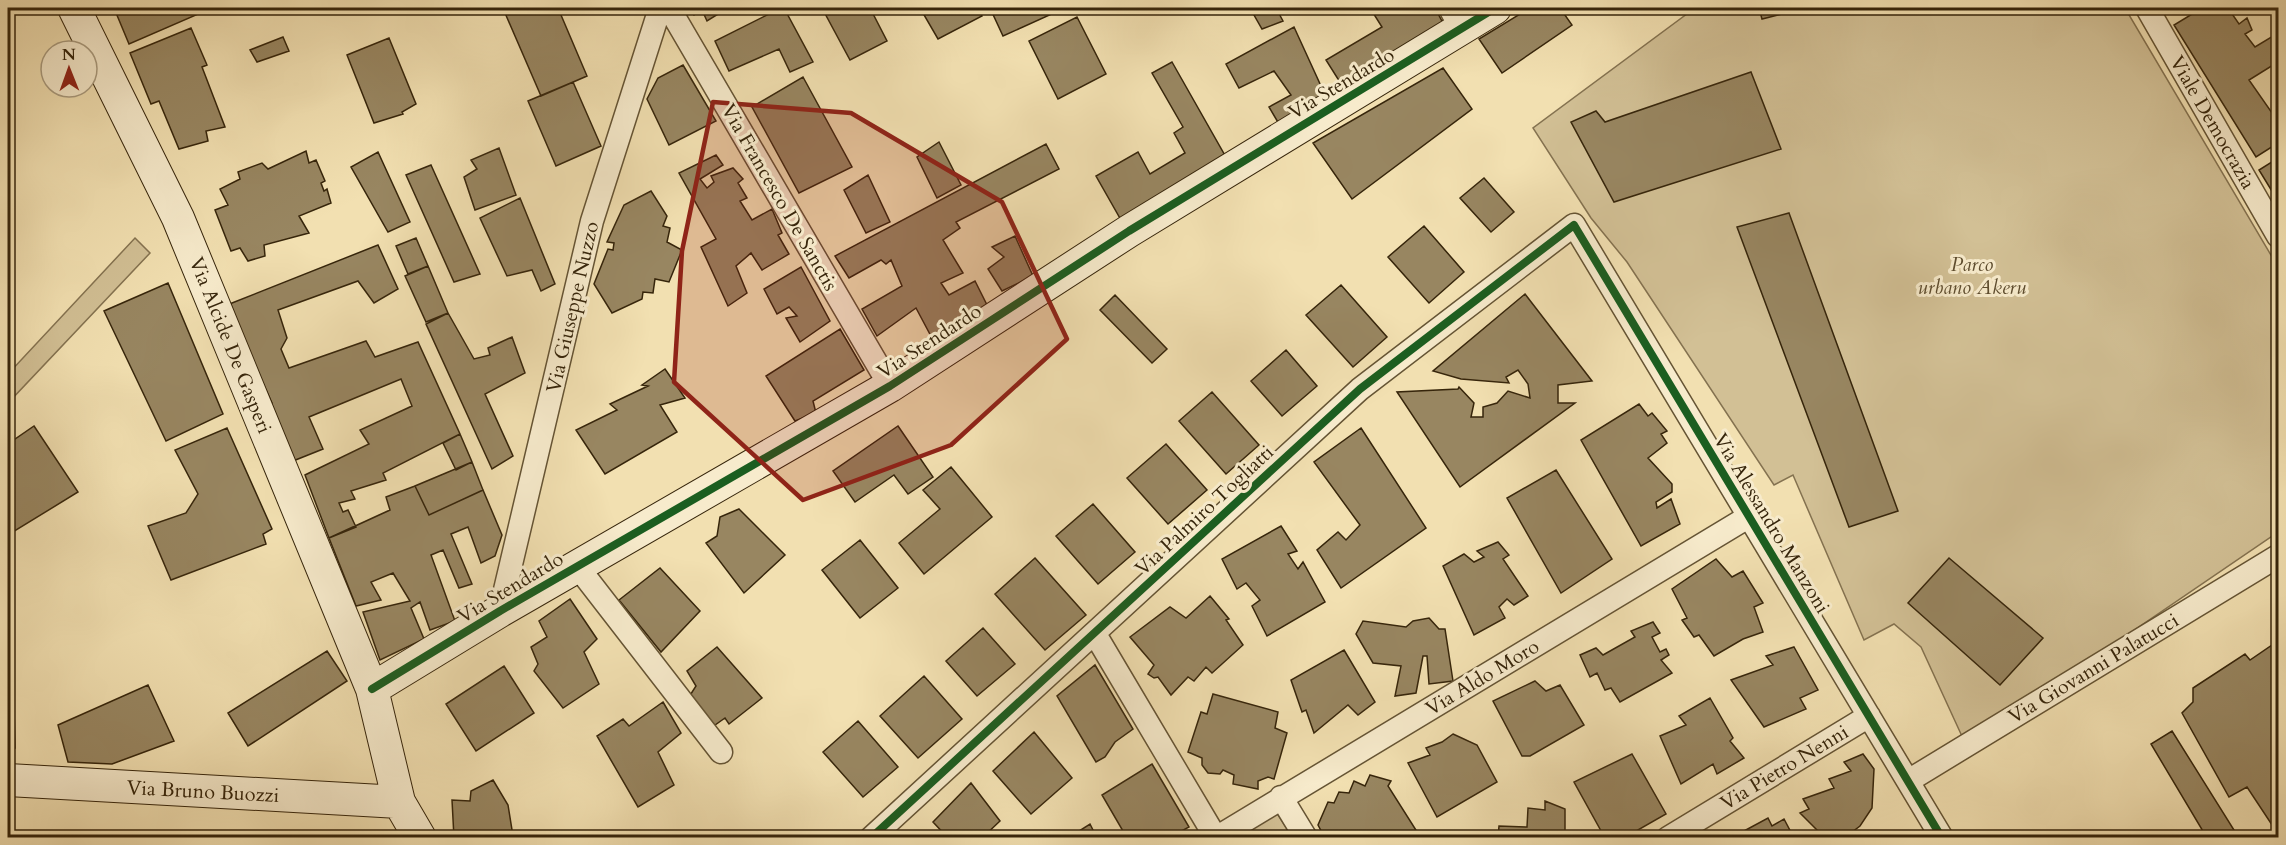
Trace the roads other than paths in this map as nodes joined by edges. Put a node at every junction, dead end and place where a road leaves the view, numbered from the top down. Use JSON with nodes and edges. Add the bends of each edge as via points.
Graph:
{"nodes":[{"id":1,"x":74,"y":8,"type":"edge"},
{"id":2,"x":660,"y":8,"type":"edge"},
{"id":3,"x":669,"y":8,"type":"edge"},
{"id":4,"x":1496,"y":8,"type":"edge"},
{"id":5,"x":2147,"y":8,"type":"edge"},
{"id":6,"x":1455,"y":18,"type":"edge"},
{"id":7,"x":1574,"y":225,"type":"joint"},
{"id":8,"x":2278,"y":236,"type":"edge"},
{"id":9,"x":890,"y":386,"type":"junction"},
{"id":10,"x":1748,"y":516,"type":"junction"},
{"id":11,"x":2278,"y":556,"type":"edge"},
{"id":12,"x":577,"y":566,"type":"junction"},
{"id":13,"x":500,"y":611,"type":"junction"},
{"id":14,"x":1095,"y":634,"type":"junction"},
{"id":15,"x":372,"y":689,"type":"junction"},
{"id":16,"x":1869,"y":716,"type":"junction"},
{"id":17,"x":721,"y":752,"type":"dead end"},
{"id":18,"x":8,"y":780,"type":"edge"},
{"id":19,"x":1908,"y":781,"type":"junction"},
{"id":20,"x":1281,"y":797,"type":"junction"},
{"id":21,"x":399,"y":802,"type":"junction"},
{"id":22,"x":420,"y":837,"type":"edge"},
{"id":23,"x":871,"y":837,"type":"edge"},
{"id":24,"x":1216,"y":837,"type":"edge"},
{"id":25,"x":1306,"y":837,"type":"edge"},
{"id":26,"x":1668,"y":837,"type":"edge"},
{"id":27,"x":1942,"y":837,"type":"edge"}],
"edges":[{"from":1,"to":15,"type":"street","name":"Via Alcide De Gasperi","via":[[178,218]]},
{"from":2,"to":13,"type":"street","name":"Via Giuseppe Nuzzo","via":[[591,221]]},
{"from":3,"to":9,"type":"street","name":"Via Francesco De Sanctis"},
{"from":4,"to":6,"type":"street","name":"Via Stendardo"},
{"from":5,"to":8,"type":"street","name":"Viale Democrazia"},
{"from":6,"to":9,"type":"street","name":"Via Stendardo"},
{"from":7,"to":10,"type":"street","name":"Via Alessandro Manzoni"},
{"from":7,"to":14,"type":"street","name":"Via Palmiro Togliatti","via":[[1360,389]]},
{"from":9,"to":12,"type":"street","name":"Via Stendardo"},
{"from":10,"to":16,"type":"street","name":"Via Alessandro Manzoni"},
{"from":10,"to":20,"type":"street","name":"Via Aldo Moro"},
{"from":11,"to":19,"type":"street","name":"Via Giovanni Palatucci"},
{"from":12,"to":13,"type":"street","name":"Via Stendardo"},
{"from":12,"to":17,"type":"street"},
{"from":13,"to":15,"type":"street","name":"Via Stendardo"},
{"from":14,"to":23,"type":"street","name":"Via Palmiro Togliatti"},
{"from":14,"to":24,"type":"street"},
{"from":15,"to":21,"type":"street","name":"Via Alcide De Gasperi"},
{"from":16,"to":19,"type":"street","name":"Via Alessandro Manzoni"},
{"from":16,"to":26,"type":"street","name":"Via Pietro Nenni"},
{"from":18,"to":21,"type":"street","name":"Via Bruno Buozzi"},
{"from":19,"to":27,"type":"street","name":"Via Alessandro Manzoni"},
{"from":20,"to":24,"type":"street","name":"Via Aldo Moro"},
{"from":20,"to":25,"type":"street"},
{"from":21,"to":22,"type":"street","name":"Via Alcide De Gasperi"}]}
